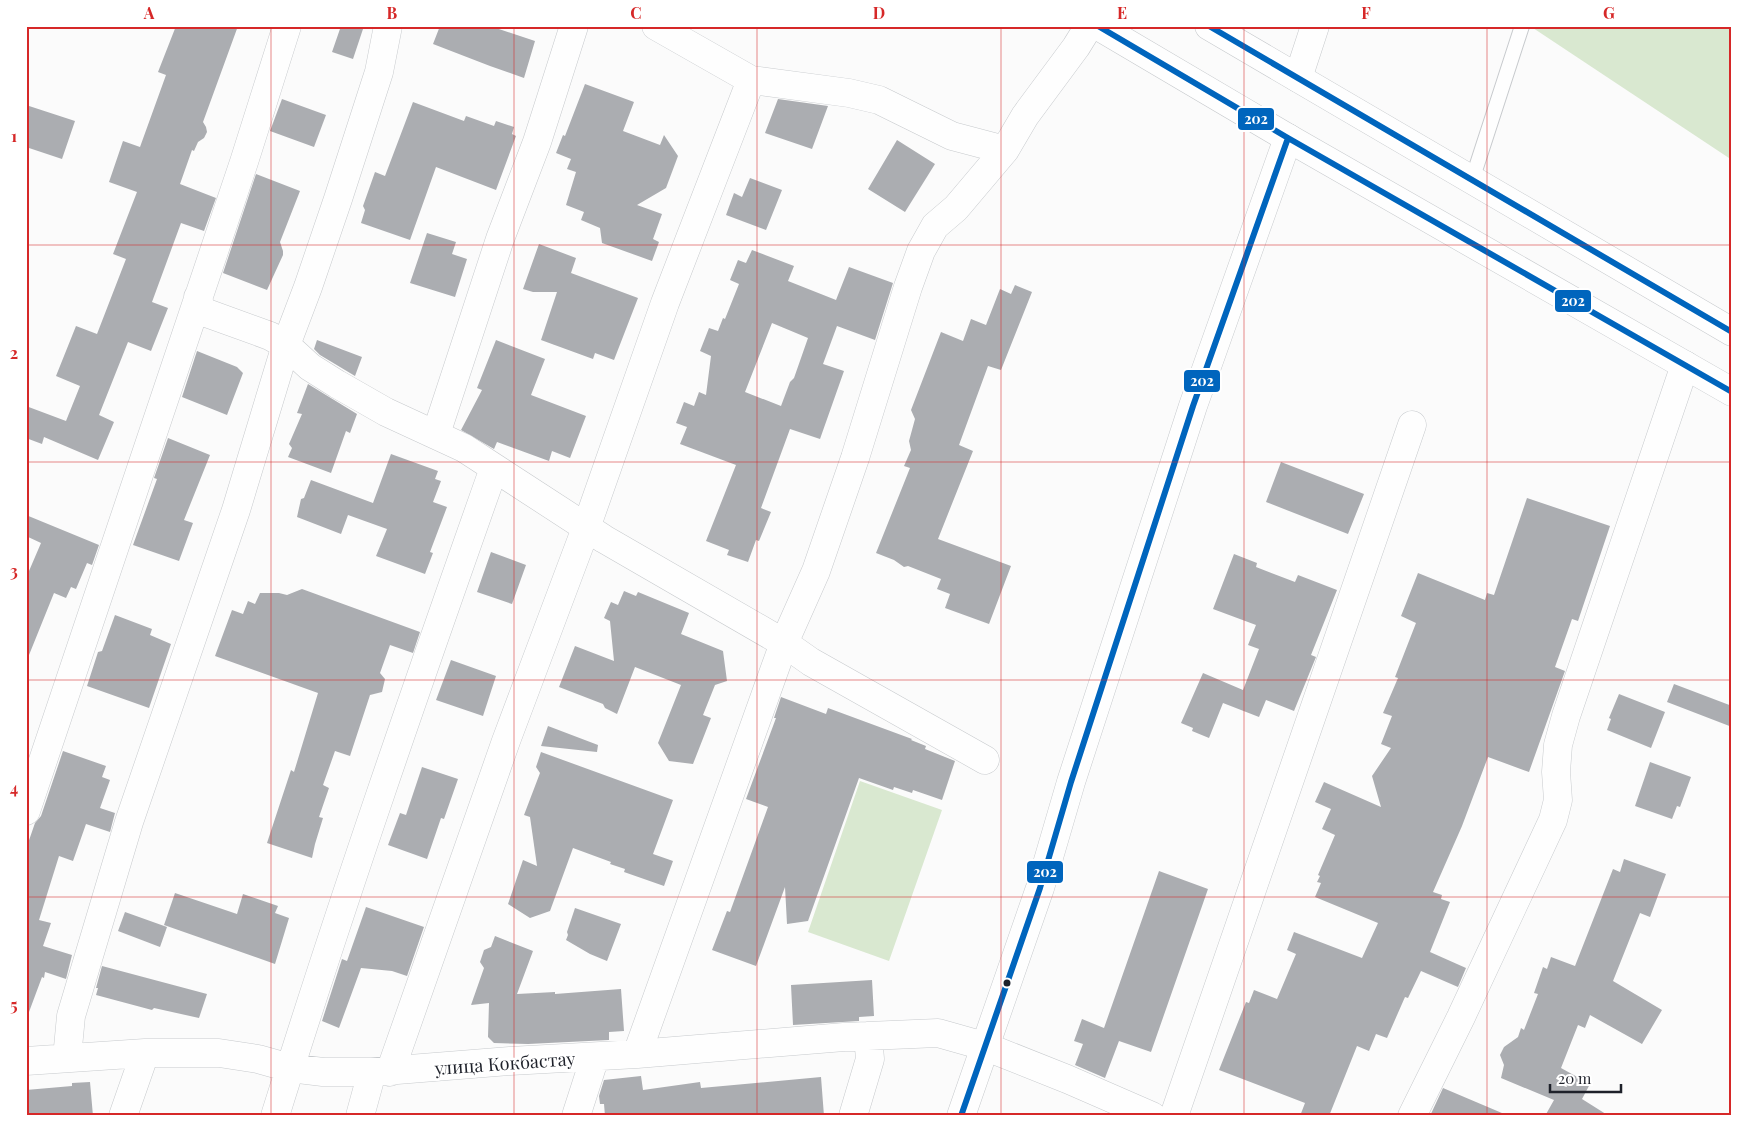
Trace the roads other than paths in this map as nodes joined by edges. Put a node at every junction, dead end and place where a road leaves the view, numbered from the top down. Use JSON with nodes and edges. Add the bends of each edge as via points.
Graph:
{"nodes":[{"id":1,"x":287,"y":26,"type":"edge"},
{"id":2,"x":388,"y":26,"type":"edge"},
{"id":3,"x":574,"y":26,"type":"edge"},
{"id":4,"x":656,"y":26,"type":"edge"},
{"id":5,"x":1089,"y":26,"type":"edge"},
{"id":6,"x":1098,"y":26,"type":"edge"},
{"id":7,"x":1209,"y":26,"type":"edge"},
{"id":8,"x":1315,"y":26,"type":"edge"},
{"id":9,"x":1522,"y":26,"type":"edge"},
{"id":10,"x":1298,"y":78,"type":"junction"},
{"id":11,"x":751,"y":80,"type":"junction"},
{"id":12,"x":1288,"y":138,"type":"junction"},
{"id":13,"x":1004,"y":150,"type":"junction"},
{"id":14,"x":1472,"y":180,"type":"junction"},
{"id":15,"x":198,"y":297,"type":"junction"},
{"id":16,"x":1732,"y":332,"type":"edge"},
{"id":17,"x":286,"y":345,"type":"junction"},
{"id":18,"x":1685,"y":366,"type":"junction"},
{"id":19,"x":1732,"y":392,"type":"edge"},
{"id":20,"x":1412,"y":425,"type":"dead end"},
{"id":21,"x":436,"y":434,"type":"junction"},
{"id":22,"x":494,"y":468,"type":"junction"},
{"id":23,"x":586,"y":528,"type":"junction"},
{"id":24,"x":784,"y":643,"type":"junction"},
{"id":25,"x":984,"y":760,"type":"dead end"},
{"id":26,"x":26,"y":811,"type":"edge"},
{"id":27,"x":868,"y":1036,"type":"junction"},
{"id":28,"x":984,"y":1046,"type":"junction"},
{"id":29,"x":145,"y":1054,"type":"junction"},
{"id":30,"x":637,"y":1054,"type":"junction"},
{"id":31,"x":595,"y":1057,"type":"junction"},
{"id":32,"x":67,"y":1058,"type":"junction"},
{"id":33,"x":26,"y":1061,"type":"edge"},
{"id":34,"x":290,"y":1068,"type":"junction"},
{"id":35,"x":381,"y":1072,"type":"junction"},
{"id":36,"x":123,"y":1116,"type":"edge"},
{"id":37,"x":275,"y":1116,"type":"edge"},
{"id":38,"x":360,"y":1116,"type":"edge"},
{"id":39,"x":576,"y":1116,"type":"edge"},
{"id":40,"x":853,"y":1116,"type":"edge"},
{"id":41,"x":961,"y":1116,"type":"edge"},
{"id":42,"x":1152,"y":1116,"type":"edge"},
{"id":43,"x":1174,"y":1116,"type":"edge"},
{"id":44,"x":1412,"y":1116,"type":"edge"}],
"edges":[{"from":1,"to":15,"type":"main road"},
{"from":2,"to":17,"type":"main road","via":[[379,72]]},
{"from":3,"to":21,"type":"main road"},
{"from":4,"to":11,"type":"main road"},
{"from":5,"to":13,"type":"main road"},
{"from":6,"to":12,"type":"main road"},
{"from":7,"to":10,"type":"main road"},
{"from":8,"to":10,"type":"main road"},
{"from":9,"to":14,"type":"lane"},
{"from":10,"to":14,"type":"main road"},
{"from":11,"to":13,"type":"main road","via":[[880,100],[952,136]]},
{"from":11,"to":23,"type":"main road","via":[[665,303]]},
{"from":12,"to":18,"type":"main road"},
{"from":12,"to":28,"type":"main road","via":[[1193,406],[1071,782],[1040,888]]},
{"from":13,"to":24,"type":"main road","via":[[956,208],[935,226],[921,251],[816,571]]},
{"from":14,"to":16,"type":"main road"},
{"from":15,"to":17,"type":"main road","via":[[201,311]]},
{"from":15,"to":26,"type":"main road"},
{"from":17,"to":21,"type":"main road","via":[[310,367],[337,384],[386,412]]},
{"from":17,"to":32,"type":"main road","via":[[236,510],[129,822],[72,1016]]},
{"from":18,"to":19,"type":"main road"},
{"from":18,"to":44,"type":"main road","via":[[1566,716],[1558,745],[1558,800],[1553,820]]},
{"from":20,"to":43,"type":"main road"},
{"from":21,"to":22,"type":"main road"},
{"from":22,"to":23,"type":"main road"},
{"from":22,"to":34,"type":"main road","via":[[416,688]]},
{"from":23,"to":24,"type":"main road"},
{"from":23,"to":35,"type":"main road"},
{"from":24,"to":25,"type":"main road","via":[[811,662]]},
{"from":24,"to":30,"type":"main road"},
{"from":27,"to":28,"type":"main road","name":"улица Кокбастау","via":[[938,1034]]},
{"from":27,"to":30,"type":"main road","name":"улица Кокбастау"},
{"from":27,"to":40,"type":"main road","via":[[870,1059]]},
{"from":28,"to":41,"type":"main road"},
{"from":28,"to":42,"type":"main road","name":"улица Кокбастау"},
{"from":29,"to":32,"type":"main road","name":"улица Кокбастау"},
{"from":29,"to":34,"type":"main road","name":"улица Кокбастау","via":[[219,1053]]},
{"from":29,"to":36,"type":"main road"},
{"from":30,"to":31,"type":"main road","name":"улица Кокбастау"},
{"from":31,"to":35,"type":"main road","name":"улица Кокбастау"},
{"from":31,"to":39,"type":"main road"},
{"from":32,"to":33,"type":"main road","name":"улица Кокбастау"},
{"from":34,"to":35,"type":"main road","name":"улица Кокбастау","via":[[323,1072]]},
{"from":34,"to":37,"type":"main road"},
{"from":35,"to":38,"type":"main road"}]}
